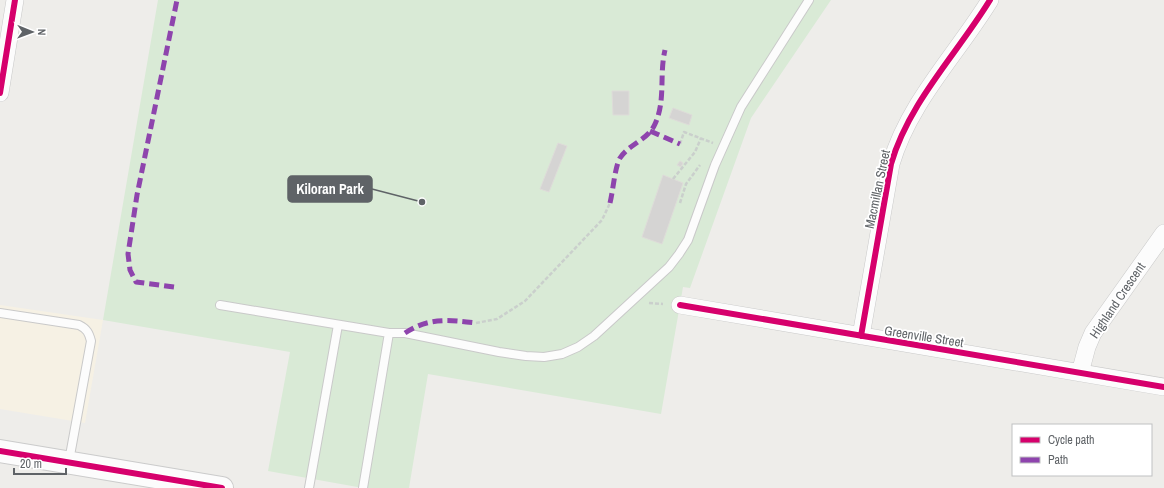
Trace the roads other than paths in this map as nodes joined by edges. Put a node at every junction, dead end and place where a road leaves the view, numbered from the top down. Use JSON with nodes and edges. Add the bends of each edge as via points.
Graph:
{"nodes":[{"id":1,"x":15,"y":0,"type":"edge"},
{"id":2,"x":809,"y":0,"type":"edge"},
{"id":3,"x":990,"y":0,"type":"edge"},
{"id":4,"x":0,"y":92,"type":"edge"},
{"id":5,"x":1164,"y":233,"type":"edge"},
{"id":6,"x":220,"y":305,"type":"dead end"},
{"id":7,"x":680,"y":305,"type":"road end"},
{"id":8,"x":0,"y":313,"type":"edge"},
{"id":9,"x":338,"y":325,"type":"junction"},
{"id":10,"x":389,"y":333,"type":"junction"},
{"id":11,"x":861,"y":336,"type":"junction"},
{"id":12,"x":1080,"y":373,"type":"junction"},
{"id":13,"x":1164,"y":387,"type":"edge"},
{"id":14,"x":0,"y":451,"type":"edge"},
{"id":15,"x":69,"y":462,"type":"junction"},
{"id":16,"x":222,"y":488,"type":"edge"},
{"id":17,"x":309,"y":488,"type":"edge"},
{"id":18,"x":363,"y":488,"type":"edge"}],
"edges":[{"from":1,"to":4,"type":"street"},
{"from":2,"to":10,"type":"lane","via":[[741,107],[715,165],[688,240],[669,267],[594,336],[562,354],[544,357],[499,352],[405,333]]},
{"from":3,"to":11,"type":"street","name":"Macmillan Street","via":[[913,112],[896,147]]},
{"from":5,"to":12,"type":"street","name":"Highland Crescent","via":[[1093,332]]},
{"from":6,"to":9,"type":"lane"},
{"from":7,"to":11,"type":"street","name":"Greenville Street"},
{"from":8,"to":15,"type":"lane","via":[[79,325],[89,334],[91,341]]},
{"from":9,"to":10,"type":"lane"},
{"from":9,"to":17,"type":"lane"},
{"from":10,"to":18,"type":"lane"},
{"from":11,"to":12,"type":"street","name":"Greenville Street"},
{"from":12,"to":13,"type":"street","name":"Greenville Street"},
{"from":14,"to":15,"type":"main road"},
{"from":15,"to":16,"type":"main road"}]}
